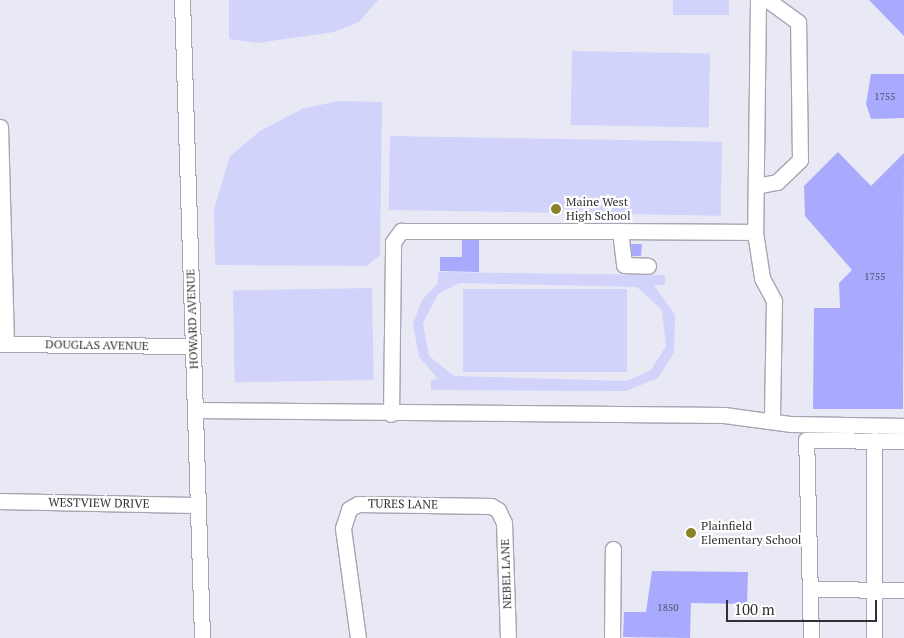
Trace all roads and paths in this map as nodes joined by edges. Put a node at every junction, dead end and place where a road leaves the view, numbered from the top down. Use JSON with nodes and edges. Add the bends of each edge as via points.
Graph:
{"nodes":[{"id":1,"x":182,"y":0,"type":"edge"},
{"id":2,"x":758,"y":0,"type":"edge"},
{"id":3,"x":768,"y":0,"type":"edge"},
{"id":4,"x":0,"y":127,"type":"edge"},
{"id":5,"x":1,"y":171,"type":"edge"},
{"id":6,"x":756,"y":186,"type":"junction"},
{"id":7,"x":620,"y":231,"type":"junction"},
{"id":8,"x":755,"y":232,"type":"junction"},
{"id":9,"x":648,"y":266,"type":"dead end"},
{"id":10,"x":3,"y":344,"type":"edge"},
{"id":11,"x":193,"y":346,"type":"junction"},
{"id":12,"x":195,"y":410,"type":"junction"},
{"id":13,"x":391,"y":414,"type":"junction"},
{"id":14,"x":772,"y":421,"type":"junction"},
{"id":15,"x":904,"y":426,"type":"edge"},
{"id":16,"x":874,"y":440,"type":"junction"},
{"id":17,"x":904,"y":441,"type":"edge"},
{"id":18,"x":0,"y":502,"type":"edge"},
{"id":19,"x":198,"y":505,"type":"junction"},
{"id":20,"x":498,"y":510,"type":"joint"},
{"id":21,"x":613,"y":549,"type":"dead end"},
{"id":22,"x":810,"y":589,"type":"junction"},
{"id":23,"x":874,"y":590,"type":"junction"},
{"id":24,"x":904,"y":590,"type":"edge"},
{"id":25,"x":202,"y":638,"type":"edge"},
{"id":26,"x":358,"y":638,"type":"edge"},
{"id":27,"x":508,"y":638,"type":"edge"},
{"id":28,"x":612,"y":638,"type":"edge"},
{"id":29,"x":811,"y":638,"type":"edge"},
{"id":30,"x":874,"y":638,"type":"edge"}],
"edges":[{"from":1,"to":11,"type":"street","name":"HOWARD AVENUE"},
{"from":2,"to":6,"type":"street"},
{"from":3,"to":6,"type":"street","via":[[798,22],[801,34],[800,160],[777,182]]},
{"from":4,"to":5,"type":"street"},
{"from":5,"to":10,"type":"street"},
{"from":6,"to":8,"type":"street"},
{"from":7,"to":8,"type":"street"},
{"from":7,"to":9,"type":"street","via":[[624,265]]},
{"from":7,"to":13,"type":"street","via":[[408,228],[398,233],[392,247]]},
{"from":8,"to":14,"type":"street","via":[[758,264],[774,300]]},
{"from":10,"to":11,"type":"street","name":"DOUGLAS AVENUE"},
{"from":11,"to":12,"type":"street","name":"HOWARD AVENUE"},
{"from":12,"to":13,"type":"street"},
{"from":12,"to":19,"type":"street","name":"HOWARD AVENUE"},
{"from":13,"to":14,"type":"street","via":[[724,415]]},
{"from":14,"to":15,"type":"street"},
{"from":16,"to":17,"type":"street"},
{"from":16,"to":22,"type":"street","via":[[806,440]]},
{"from":16,"to":23,"type":"street"},
{"from":18,"to":19,"type":"street","name":"WESTVIEW DRIVE"},
{"from":19,"to":25,"type":"street","name":"HOWARD AVENUE"},
{"from":20,"to":26,"type":"street","name":"TURES LANE","via":[[491,506],[358,504],[349,509],[343,528]]},
{"from":20,"to":27,"type":"street","name":"NEBEL LANE","via":[[504,522]]},
{"from":21,"to":28,"type":"street"},
{"from":22,"to":23,"type":"street"},
{"from":22,"to":29,"type":"street"},
{"from":23,"to":24,"type":"street"},
{"from":23,"to":30,"type":"street"}]}
